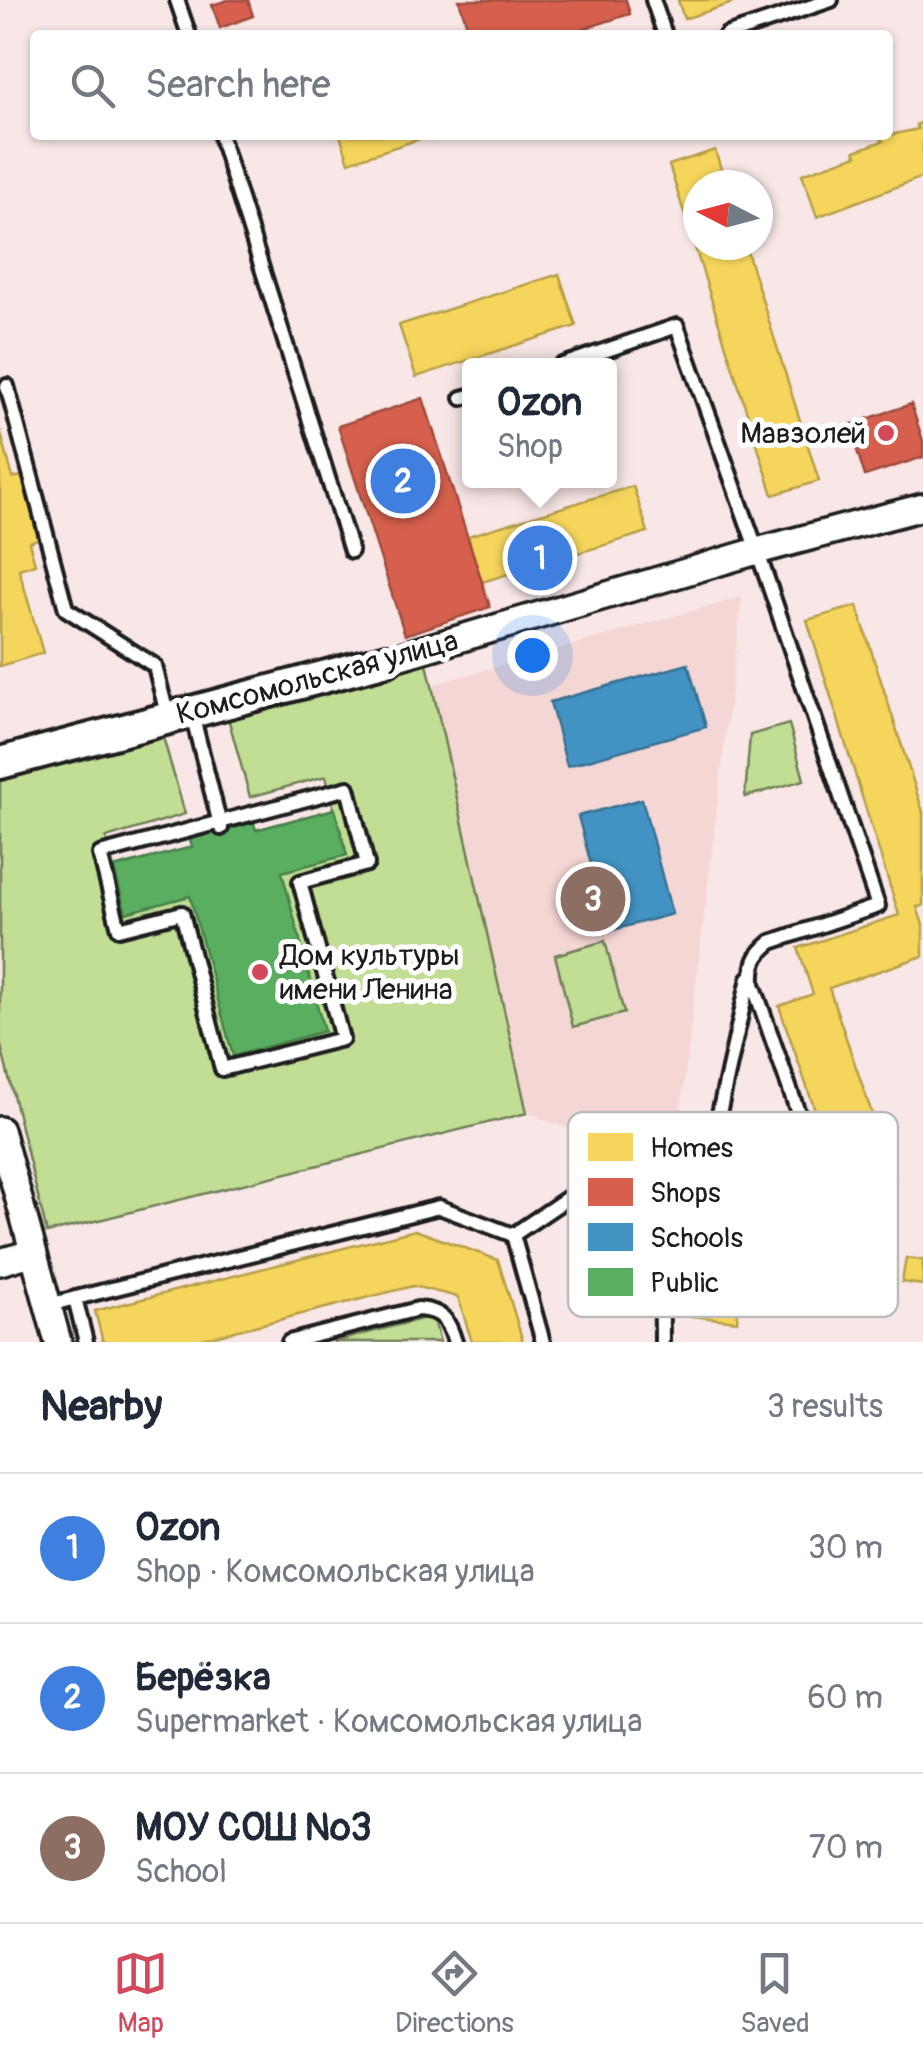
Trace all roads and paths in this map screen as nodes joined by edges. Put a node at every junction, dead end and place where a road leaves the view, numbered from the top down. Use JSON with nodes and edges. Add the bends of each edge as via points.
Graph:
{"nodes":[{"id":1,"x":178,"y":0,"type":"edge"},
{"id":2,"x":653,"y":0,"type":"edge"},
{"id":3,"x":831,"y":0,"type":"edge"},
{"id":4,"x":187,"y":30,"type":"edge"},
{"id":5,"x":663,"y":30,"type":"edge"},
{"id":6,"x":741,"y":30,"type":"edge"},
{"id":7,"x":222,"y":140,"type":"edge"},
{"id":8,"x":584,"y":358,"type":"edge"},
{"id":9,"x":7,"y":386,"type":"dead end"},
{"id":10,"x":923,"y":507,"type":"edge"},
{"id":11,"x":351,"y":551,"type":"dead end"},
{"id":12,"x":758,"y":551,"type":"junction"},
{"id":13,"x":387,"y":660,"type":"joint"},
{"id":14,"x":180,"y":714,"type":"junction"},
{"id":15,"x":0,"y":763,"type":"edge"},
{"id":16,"x":220,"y":825,"type":"junction"},
{"id":17,"x":752,"y":964,"type":"junction"},
{"id":18,"x":719,"y":1112,"type":"edge"},
{"id":19,"x":798,"y":1112,"type":"edge"},
{"id":20,"x":0,"y":1130,"type":"edge"},
{"id":21,"x":568,"y":1198,"type":"edge"},
{"id":22,"x":513,"y":1236,"type":"junction"},
{"id":23,"x":31,"y":1253,"type":"junction"},
{"id":24,"x":0,"y":1262,"type":"edge"},
{"id":25,"x":76,"y":1298,"type":"junction"},
{"id":26,"x":46,"y":1306,"type":"junction"},
{"id":27,"x":662,"y":1317,"type":"edge"},
{"id":28,"x":58,"y":1342,"type":"edge"},
{"id":29,"x":86,"y":1342,"type":"edge"},
{"id":30,"x":289,"y":1342,"type":"edge"},
{"id":31,"x":455,"y":1342,"type":"edge"},
{"id":32,"x":543,"y":1342,"type":"edge"},
{"id":33,"x":662,"y":1342,"type":"edge"}],
"edges":[{"from":1,"to":4,"type":"lane"},
{"from":2,"to":5,"type":"lane"},
{"from":3,"to":6,"type":"lane"},
{"from":7,"to":11,"type":"lane"},
{"from":8,"to":12,"type":"lane","via":[[678,326]]},
{"from":9,"to":14,"type":"lane","via":[[66,609],[155,666]]},
{"from":10,"to":12,"type":"street","name":"Комсомольская улица"},
{"from":12,"to":13,"type":"street","name":"Комсомольская улица"},
{"from":12,"to":17,"type":"lane","via":[[878,906],[771,942]]},
{"from":13,"to":14,"type":"street","name":"Комсомольская улица"},
{"from":14,"to":15,"type":"street","name":"Комсомольская улица"},
{"from":14,"to":16,"type":"lane"},
{"from":16,"to":16,"type":"lane","via":[[348,788],[367,864],[300,882],[342,1039],[222,1069],[182,913],[120,929],[100,854]]},
{"from":17,"to":18,"type":"lane"},
{"from":17,"to":19,"type":"lane"},
{"from":20,"to":23,"type":"street"},
{"from":21,"to":22,"type":"lane"},
{"from":22,"to":25,"type":"lane","via":[[439,1206]]},
{"from":22,"to":32,"type":"lane"},
{"from":23,"to":24,"type":"street"},
{"from":23,"to":26,"type":"street"},
{"from":25,"to":26,"type":"lane"},
{"from":25,"to":29,"type":"lane"},
{"from":26,"to":28,"type":"street"},
{"from":27,"to":33,"type":"lane"},
{"from":30,"to":31,"type":"lane","via":[[418,1309],[438,1310]]}]}
